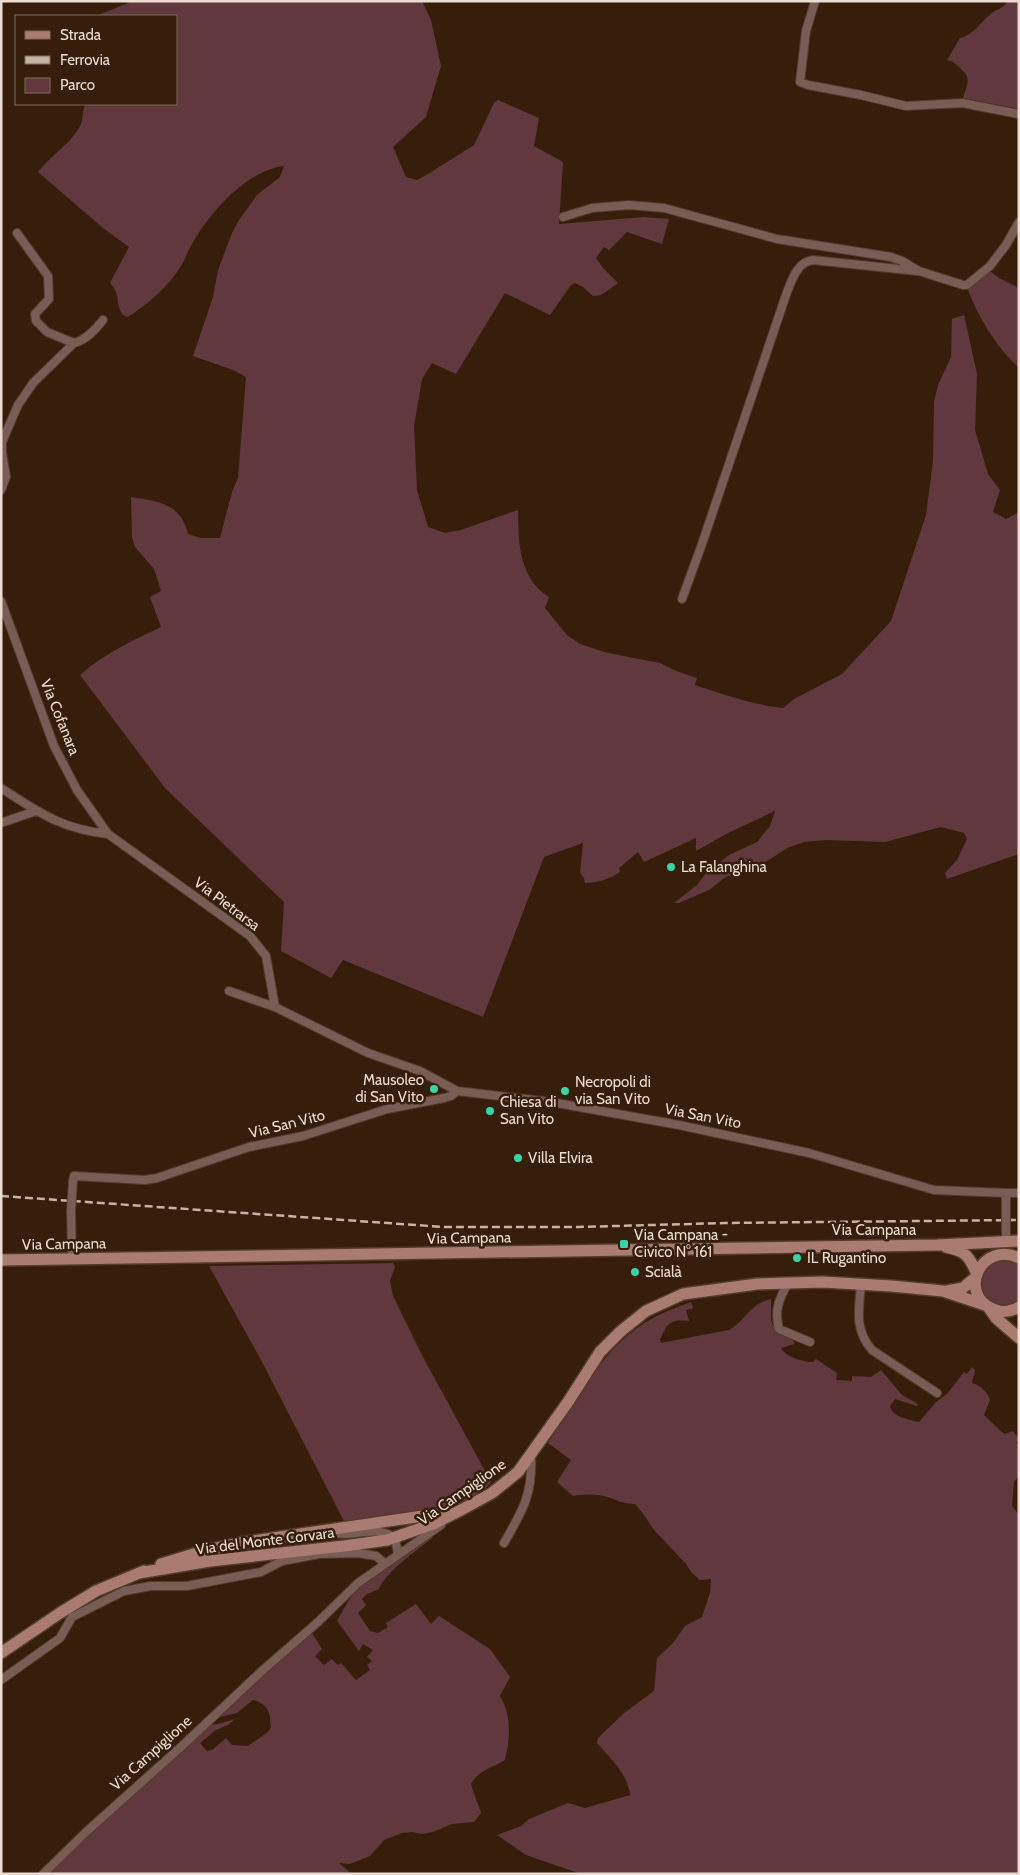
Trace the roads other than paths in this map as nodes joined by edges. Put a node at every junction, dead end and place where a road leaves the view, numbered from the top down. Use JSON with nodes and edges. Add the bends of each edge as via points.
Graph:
{"nodes":[{"id":1,"x":815,"y":1,"type":"edge"},
{"id":2,"x":1019,"y":114,"type":"edge"},
{"id":3,"x":563,"y":217,"type":"dead end"},
{"id":4,"x":1019,"y":222,"type":"edge"},
{"id":5,"x":17,"y":233,"type":"dead end"},
{"id":6,"x":919,"y":271,"type":"junction"},
{"id":7,"x":103,"y":320,"type":"dead end"},
{"id":8,"x":74,"y":343,"type":"junction"},
{"id":9,"x":1,"y":490,"type":"edge"},
{"id":10,"x":682,"y":599,"type":"dead end"},
{"id":11,"x":1,"y":601,"type":"edge"},
{"id":12,"x":1,"y":788,"type":"edge"},
{"id":13,"x":36,"y":811,"type":"junction"},
{"id":14,"x":1,"y":823,"type":"edge"},
{"id":15,"x":108,"y":834,"type":"junction"},
{"id":16,"x":229,"y":991,"type":"dead end"},
{"id":17,"x":275,"y":1007,"type":"junction"},
{"id":18,"x":457,"y":1090,"type":"junction"},
{"id":19,"x":1006,"y":1193,"type":"junction"},
{"id":20,"x":1019,"y":1193,"type":"edge"},
{"id":21,"x":1006,"y":1241,"type":"junction"},
{"id":22,"x":1019,"y":1241,"type":"edge"},
{"id":23,"x":974,"y":1242,"type":"junction"},
{"id":24,"x":937,"y":1245,"type":"junction"},
{"id":25,"x":1019,"y":1250,"type":"edge"},
{"id":26,"x":1005,"y":1254,"type":"junction"},
{"id":27,"x":72,"y":1258,"type":"junction"},
{"id":28,"x":1019,"y":1258,"type":"edge"},
{"id":29,"x":1,"y":1260,"type":"edge"},
{"id":30,"x":976,"y":1275,"type":"junction"},
{"id":31,"x":788,"y":1283,"type":"junction"},
{"id":32,"x":861,"y":1284,"type":"junction"},
{"id":33,"x":943,"y":1291,"type":"junction"},
{"id":34,"x":987,"y":1306,"type":"junction"},
{"id":35,"x":1019,"y":1307,"type":"edge"},
{"id":36,"x":1019,"y":1326,"type":"edge"},
{"id":37,"x":1019,"y":1337,"type":"edge"},
{"id":38,"x":810,"y":1342,"type":"dead end"},
{"id":39,"x":937,"y":1393,"type":"dead end"},
{"id":40,"x":531,"y":1455,"type":"junction"},
{"id":41,"x":462,"y":1510,"type":"junction"},
{"id":42,"x":327,"y":1530,"type":"junction"},
{"id":43,"x":396,"y":1538,"type":"junction"},
{"id":44,"x":504,"y":1543,"type":"dead end"},
{"id":45,"x":398,"y":1554,"type":"junction"},
{"id":46,"x":384,"y":1563,"type":"junction"},
{"id":47,"x":139,"y":1574,"type":"junction"},
{"id":48,"x":1,"y":1653,"type":"edge"},
{"id":49,"x":1,"y":1680,"type":"edge"},
{"id":50,"x":43,"y":1874,"type":"edge"}],
"edges":[{"from":1,"to":2,"type":"street","via":[[806,31],[800,82],[906,106],[962,103]]},
{"from":3,"to":6,"type":"street","via":[[592,208],[629,205],[664,208],[777,239],[891,257]]},
{"from":4,"to":6,"type":"street","via":[[990,266],[967,284],[953,283]]},
{"from":5,"to":8,"type":"street","via":[[48,276],[49,299],[35,314],[36,321],[47,332]]},
{"from":6,"to":10,"type":"street","via":[[813,260],[804,263],[797,271]]},
{"from":7,"to":8,"type":"street","via":[[88,336]]},
{"from":8,"to":9,"type":"street","via":[[33,383],[18,405],[2,442],[6,477]]},
{"from":11,"to":15,"type":"street","name":"Via Cofanara","via":[[54,746],[77,790]]},
{"from":12,"to":13,"type":"street","name":"Via Pietrarsa"},
{"from":13,"to":14,"type":"street"},
{"from":13,"to":15,"type":"street","name":"Via Pietrarsa","via":[[65,826]]},
{"from":15,"to":17,"type":"street","name":"Via Pietrarsa","via":[[250,936],[266,956]]},
{"from":16,"to":17,"type":"street"},
{"from":17,"to":18,"type":"street","via":[[368,1053]]},
{"from":18,"to":19,"type":"street","name":"Via San Vito","via":[[551,1102],[679,1125],[810,1153],[934,1190]]},
{"from":18,"to":27,"type":"street","name":"Via San Vito","bridge":true,"via":[[451,1096],[387,1109],[302,1136],[239,1150],[157,1178],[73,1178]]},
{"from":19,"to":20,"type":"street","name":"Via San Vito"},
{"from":19,"to":21,"type":"street","bridge":true},
{"from":21,"to":22,"type":"main road","name":"Via Campana"},
{"from":21,"to":23,"type":"main road","name":"Via Campana"},
{"from":23,"to":24,"type":"main road","name":"Via Campana"},
{"from":23,"to":26,"type":"main road"},
{"from":24,"to":27,"type":"main road","name":"Via Campana"},
{"from":24,"to":30,"type":"main road","name":"Via Campana","via":[[967,1255]]},
{"from":25,"to":26,"type":"main road","name":"Via Campiglione"},
{"from":26,"to":28,"type":"main road"},
{"from":26,"to":30,"type":"main road","name":"Via Campiglione","via":[[984,1262]]},
{"from":27,"to":29,"type":"main road","name":"Via Campana"},
{"from":30,"to":33,"type":"main road","name":"Via Campiglione","via":[[963,1288]]},
{"from":30,"to":34,"type":"main road","name":"Via Campana","via":[[978,1295]]},
{"from":31,"to":32,"type":"main road","name":"Via Campiglione"},
{"from":31,"to":38,"type":"street","via":[[778,1299],[779,1329]]},
{"from":31,"to":40,"type":"main road","name":"Via Campiglione","via":[[683,1294],[646,1311],[600,1352]]},
{"from":32,"to":33,"type":"main road","name":"Via Campiglione"},
{"from":32,"to":39,"type":"street","via":[[859,1317],[861,1333],[867,1343],[872,1350]]},
{"from":33,"to":34,"type":"main road","name":"Via Campiglione"},
{"from":34,"to":35,"type":"main road","via":[[1003,1312]]},
{"from":34,"to":37,"type":"main road"},
{"from":36,"to":37,"type":"main road"},
{"from":40,"to":41,"type":"main road","name":"Via Campiglione","via":[[518,1472],[492,1493]]},
{"from":40,"to":44,"type":"street","via":[[528,1497]]},
{"from":41,"to":42,"type":"main road","name":"Via del Monte Corvara"},
{"from":41,"to":43,"type":"main road","name":"Via del Monte Corvara"},
{"from":41,"to":45,"type":"street","name":"Via Campiglione"},
{"from":42,"to":43,"type":"street","name":"Via del Monte Corvara","via":[[341,1534],[376,1530]]},
{"from":42,"to":47,"type":"main road","name":"Via del Monte Corvara","via":[[207,1550],[154,1566]]},
{"from":43,"to":45,"type":"street"},
{"from":43,"to":47,"type":"main road","name":"Via del Monte Corvara","via":[[210,1561]]},
{"from":45,"to":46,"type":"street","name":"Via Campiglione"},
{"from":46,"to":49,"type":"street","via":[[376,1556],[358,1553],[319,1554],[282,1561],[261,1572],[187,1586],[124,1590],[72,1617],[60,1638]]},
{"from":46,"to":50,"type":"street","name":"Via Campiglione","via":[[358,1583]]},
{"from":47,"to":48,"type":"main road","name":"Via del Monte Corvara","via":[[96,1591]]}]}
